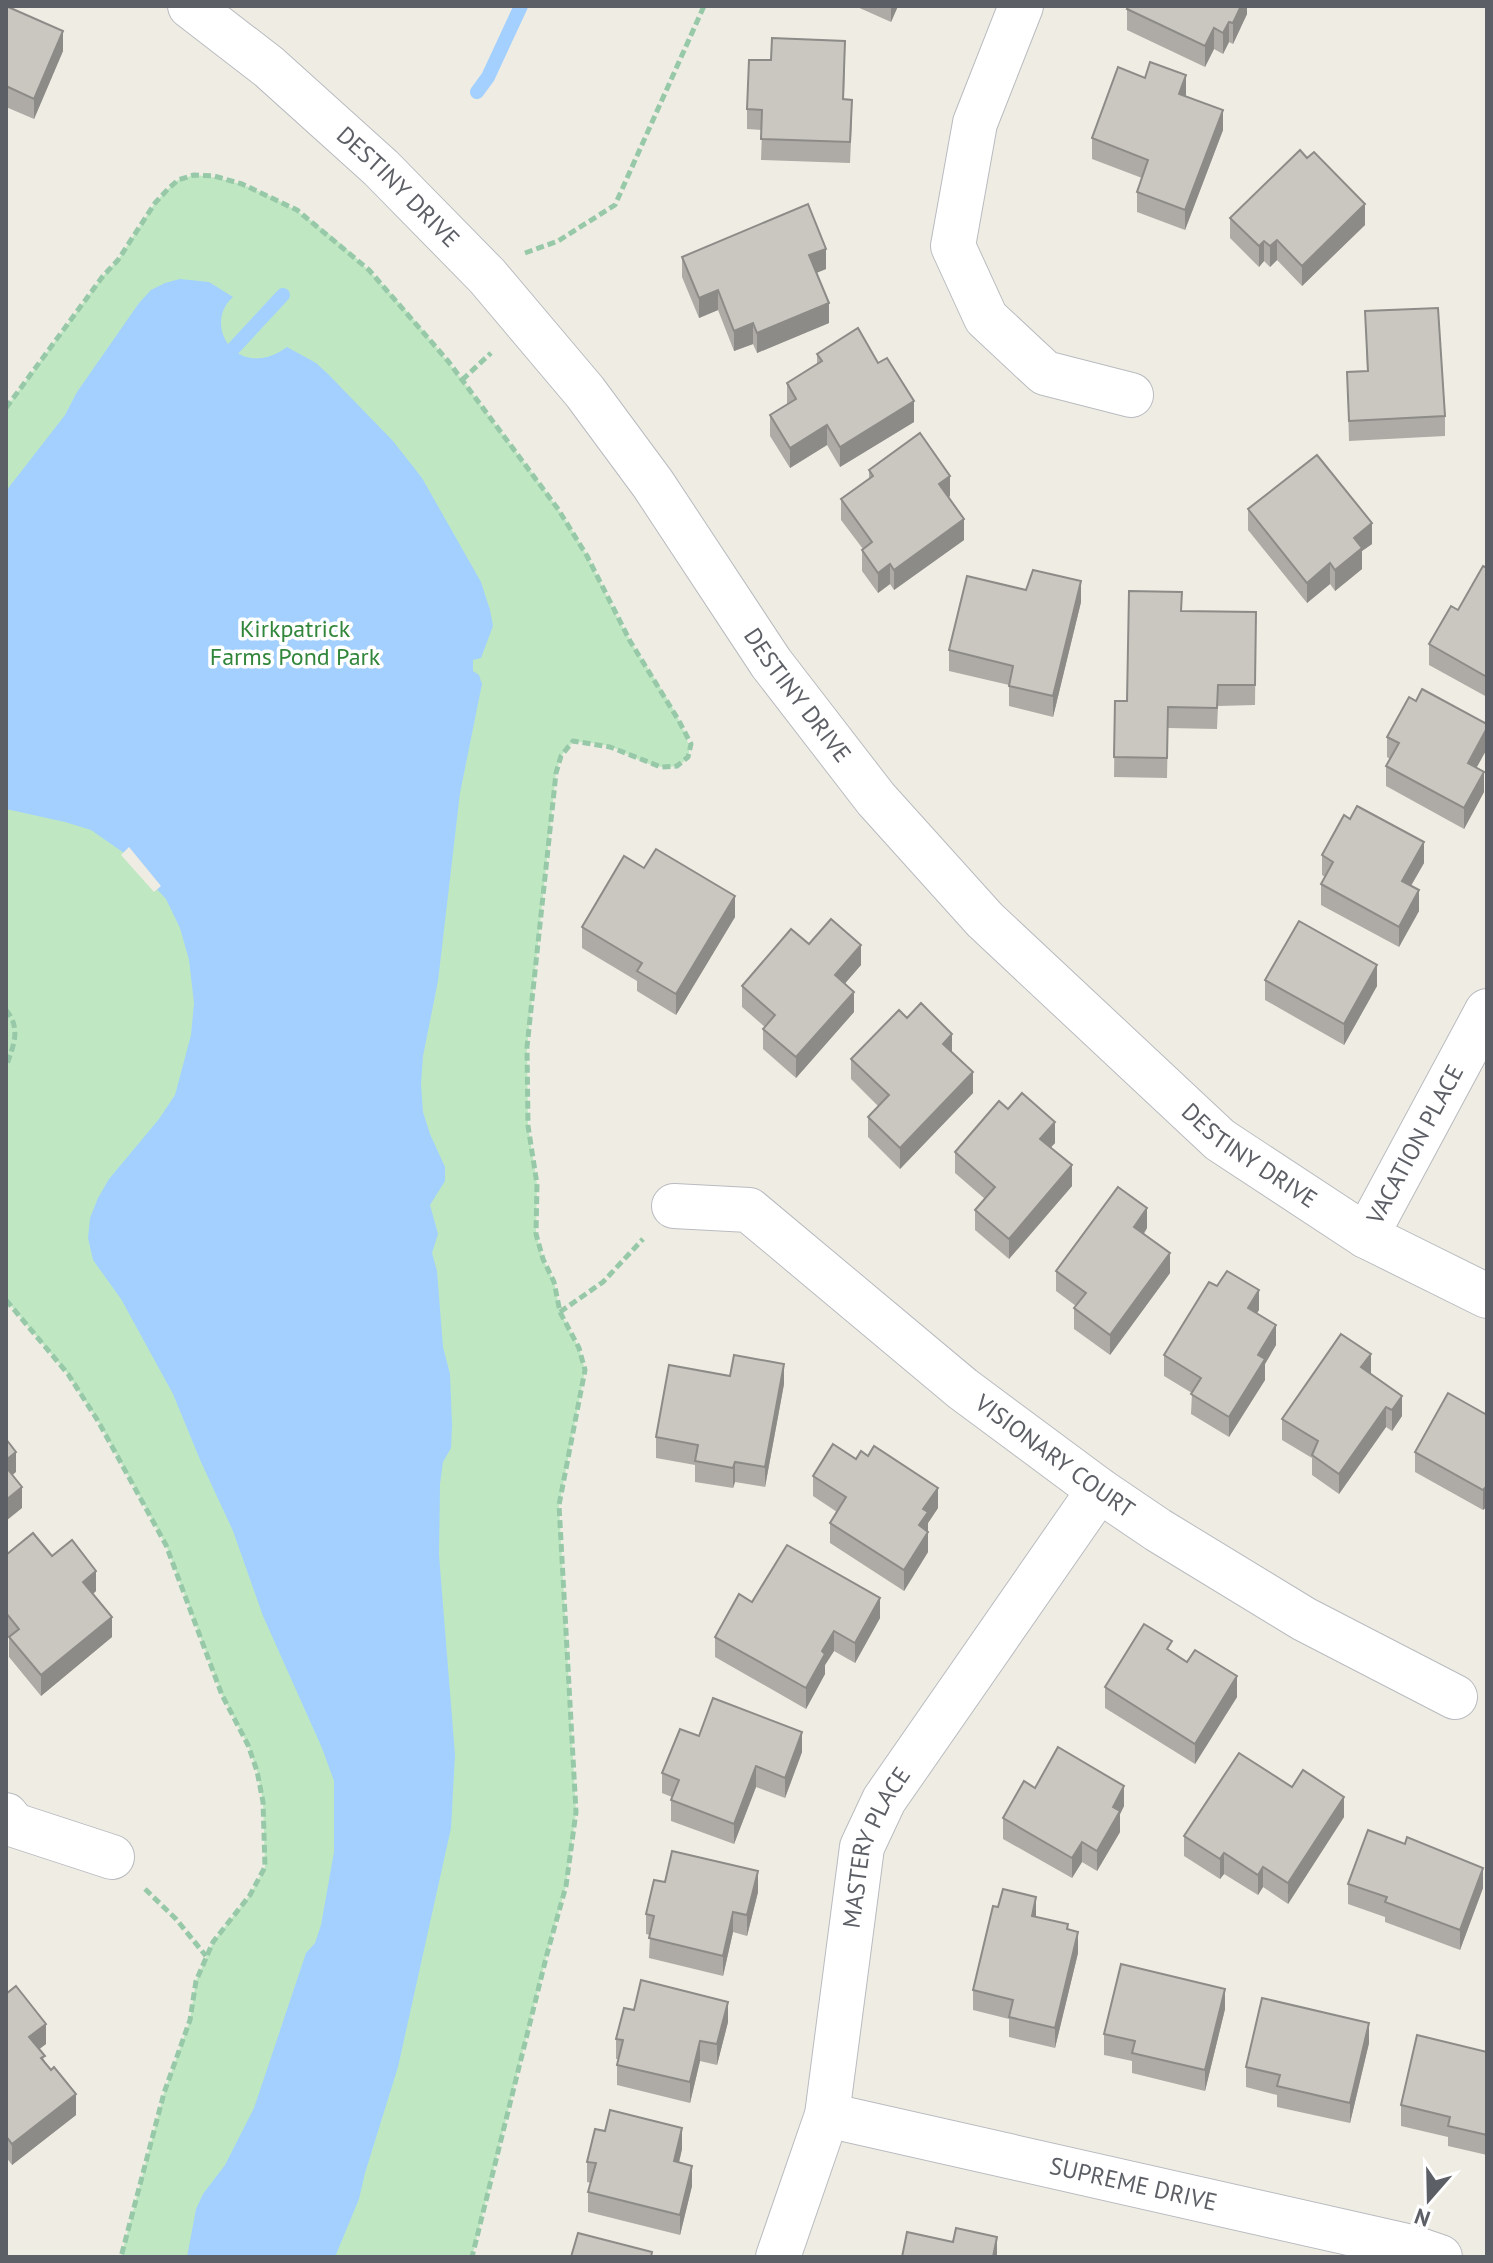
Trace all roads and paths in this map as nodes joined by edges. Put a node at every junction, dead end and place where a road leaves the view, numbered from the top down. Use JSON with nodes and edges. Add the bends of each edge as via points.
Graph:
{"nodes":[{"id":1,"x":190,"y":6,"type":"edge"},
{"id":2,"x":704,"y":6,"type":"edge"},
{"id":3,"x":1021,"y":6,"type":"edge"},
{"id":4,"x":487,"y":276,"type":"junction"},
{"id":5,"x":1131,"y":395,"type":"dead end"},
{"id":6,"x":6,"y":408,"type":"edge"},
{"id":7,"x":6,"y":1010,"type":"edge"},
{"id":8,"x":1487,"y":1011,"type":"edge"},
{"id":9,"x":6,"y":1067,"type":"edge"},
{"id":10,"x":674,"y":1206,"type":"joint"},
{"id":11,"x":1366,"y":1236,"type":"junction"},
{"id":12,"x":1487,"y":1296,"type":"edge"},
{"id":13,"x":6,"y":1300,"type":"edge"},
{"id":14,"x":560,"y":1312,"type":"junction"},
{"id":15,"x":1099,"y":1490,"type":"junction"},
{"id":16,"x":1455,"y":1697,"type":"dead end"},
{"id":17,"x":6,"y":1815,"type":"edge"},
{"id":18,"x":112,"y":1857,"type":"joint"},
{"id":19,"x":206,"y":1956,"type":"junction"},
{"id":20,"x":827,"y":2115,"type":"junction"},
{"id":21,"x":1420,"y":2254,"type":"edge"},
{"id":22,"x":121,"y":2257,"type":"edge"},
{"id":23,"x":472,"y":2257,"type":"edge"},
{"id":24,"x":778,"y":2257,"type":"edge"}],
"edges":[{"from":1,"to":4,"type":"street","name":"DESTINY DRIVE","via":[[269,67],[381,168]]},
{"from":2,"to":4,"type":"path","via":[[615,205]]},
{"from":3,"to":5,"type":"street","via":[[975,123],[953,246],[986,318],[1045,373]]},
{"from":4,"to":11,"type":"street","name":"DESTINY DRIVE","via":[[653,484],[771,663],[876,799],[985,920],[1220,1140]]},
{"from":6,"to":14,"type":"path","via":[[155,203],[178,180],[214,176],[297,210],[369,270],[448,361],[580,544],[691,744],[688,757],[677,766],[661,767],[610,747],[573,741],[556,773],[527,1082],[536,1234]]},
{"from":7,"to":9,"type":"path","via":[[16,1035]]},
{"from":8,"to":11,"type":"street","name":"VACATION PLACE"},
{"from":10,"to":14,"type":"path","via":[[603,1282]]},
{"from":10,"to":15,"type":"street","name":"VISIONARY COURT","via":[[749,1210],[963,1389]]},
{"from":11,"to":12,"type":"street","name":"DESTINY DRIVE"},
{"from":13,"to":19,"type":"path","via":[[68,1374],[166,1545],[211,1669],[257,1771],[265,1867]]},
{"from":14,"to":23,"type":"path","via":[[585,1370],[559,1505],[575,1765],[574,1837]]},
{"from":15,"to":16,"type":"street","name":"VISIONARY COURT","via":[[1304,1619]]},
{"from":15,"to":20,"type":"street","name":"MASTERY PLACE","via":[[884,1800],[862,1847]]},
{"from":17,"to":18,"type":"street","via":[[14,1825]]},
{"from":18,"to":19,"type":"path"},
{"from":19,"to":22,"type":"path"},
{"from":20,"to":21,"type":"street","name":"SUPREME DRIVE"},
{"from":20,"to":24,"type":"street","name":"MASTERY PLACE"}]}
